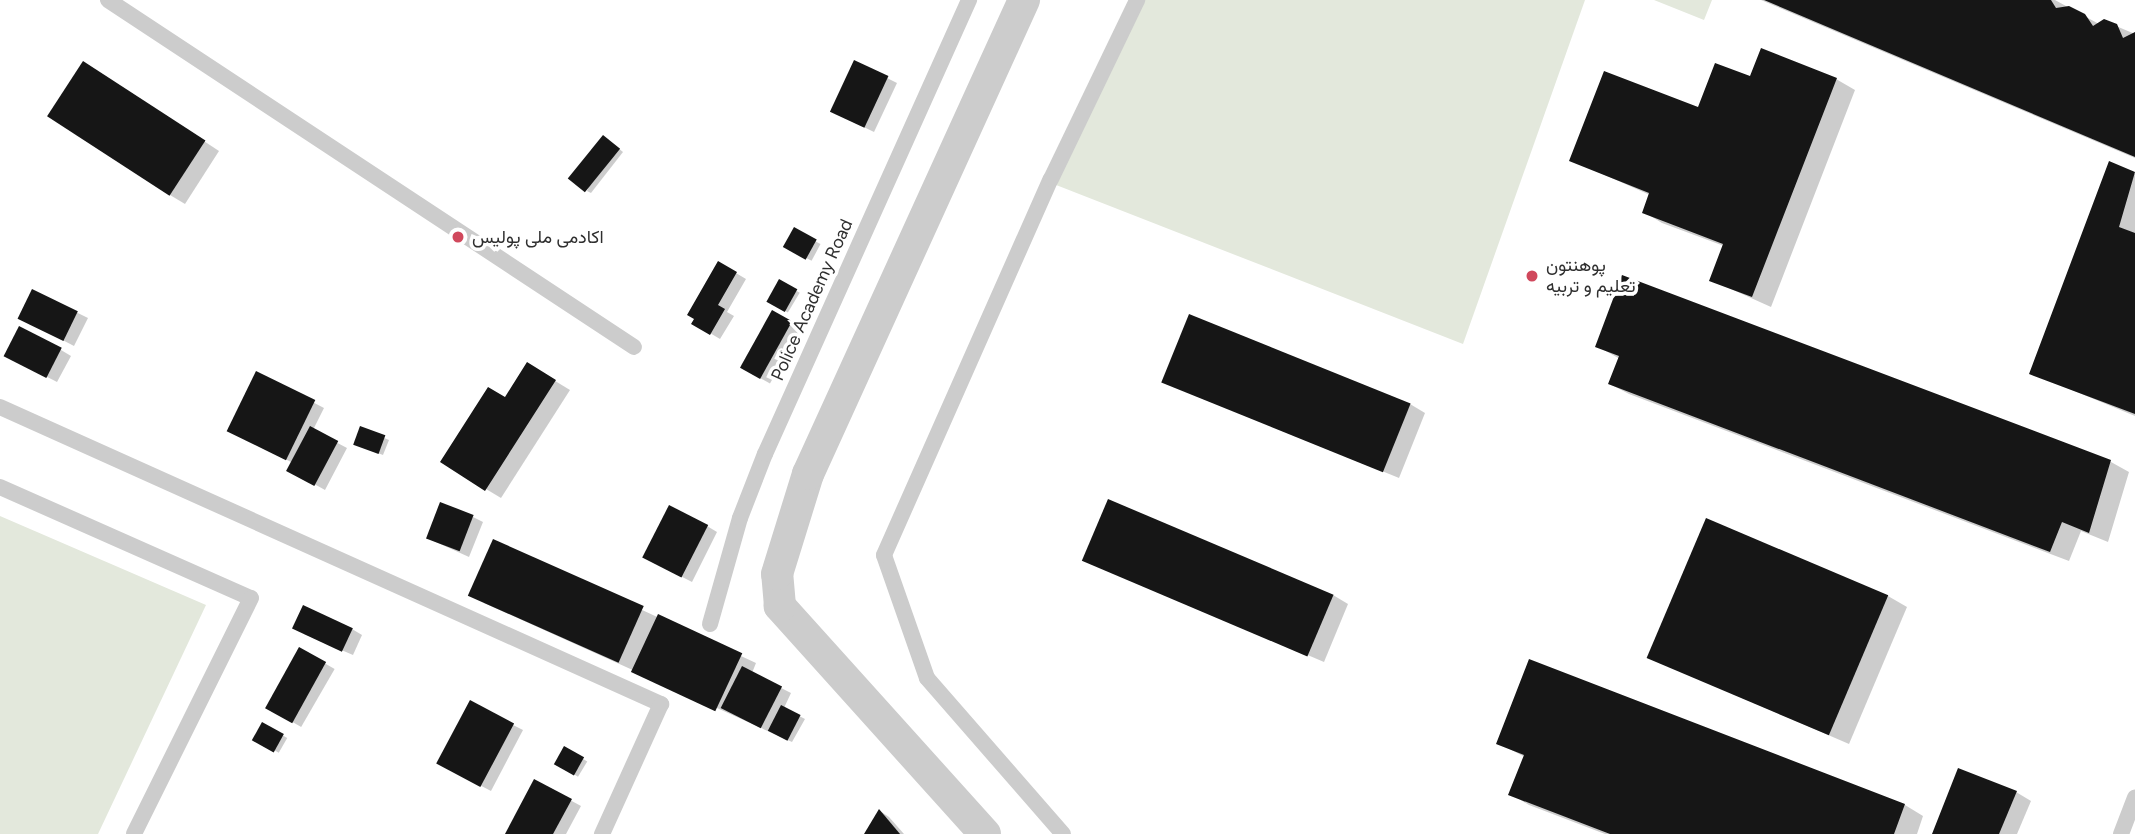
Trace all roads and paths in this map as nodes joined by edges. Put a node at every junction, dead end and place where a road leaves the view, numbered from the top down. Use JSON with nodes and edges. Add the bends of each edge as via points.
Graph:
{"nodes":[{"id":1,"x":108,"y":0,"type":"edge"},
{"id":2,"x":969,"y":0,"type":"edge"},
{"id":3,"x":1024,"y":0,"type":"edge"},
{"id":4,"x":1137,"y":0,"type":"edge"},
{"id":5,"x":634,"y":347,"type":"dead end"},
{"id":6,"x":0,"y":407,"type":"edge"},
{"id":7,"x":0,"y":487,"type":"edge"},
{"id":8,"x":710,"y":624,"type":"dead end"},
{"id":9,"x":2135,"y":798,"type":"edge"},
{"id":10,"x":134,"y":834,"type":"edge"},
{"id":11,"x":602,"y":834,"type":"edge"},
{"id":12,"x":985,"y":834,"type":"edge"},
{"id":13,"x":1063,"y":834,"type":"edge"},
{"id":14,"x":2120,"y":834,"type":"edge"}],
"edges":[{"from":1,"to":5,"type":"lane"},
{"from":2,"to":8,"type":"lane","name":"Police Academy Road","via":[[765,454],[740,518]]},
{"from":3,"to":12,"type":"street","via":[[808,474],[776,574],[780,607]]},
{"from":4,"to":13,"type":"lane","via":[[1051,179],[884,555],[927,678]]},
{"from":6,"to":11,"type":"lane","via":[[661,704]]},
{"from":7,"to":10,"type":"lane","via":[[251,598]]},
{"from":9,"to":14,"type":"lane"}]}
